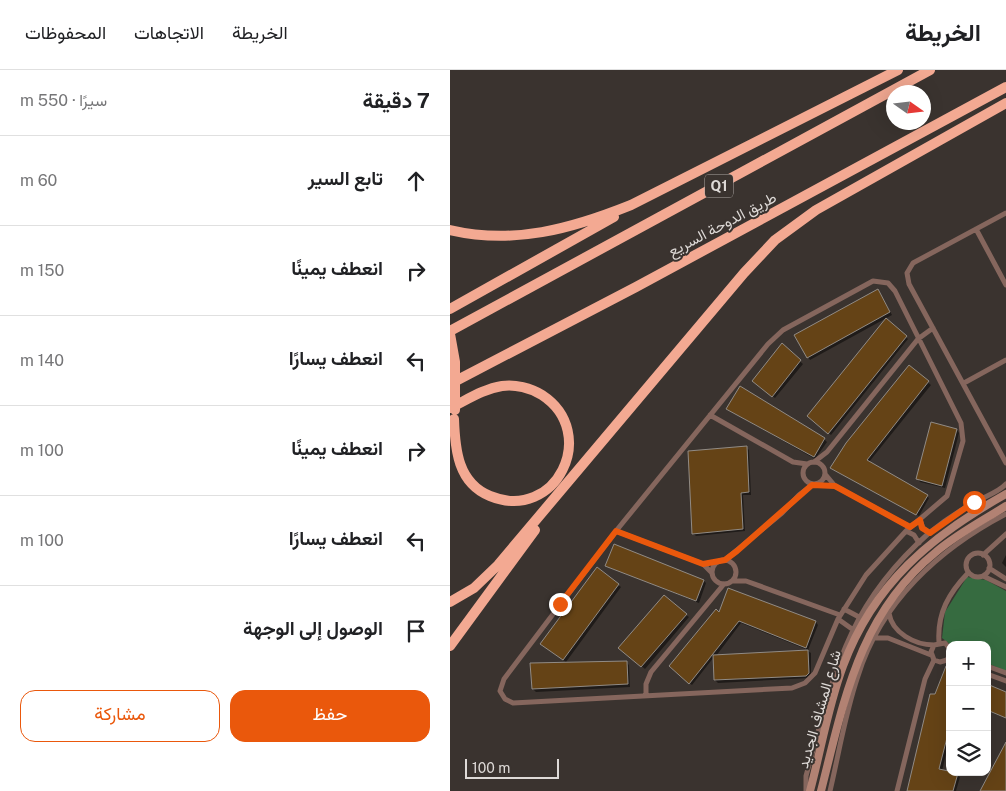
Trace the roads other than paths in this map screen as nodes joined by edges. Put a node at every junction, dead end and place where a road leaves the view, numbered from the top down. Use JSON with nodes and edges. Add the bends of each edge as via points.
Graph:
{"nodes":[{"id":1,"x":898,"y":70,"type":"edge"},
{"id":2,"x":930,"y":70,"type":"edge"},
{"id":3,"x":1006,"y":87,"type":"edge"},
{"id":4,"x":1006,"y":104,"type":"edge"},
{"id":5,"x":631,"y":205,"type":"junction"},
{"id":6,"x":1006,"y":213,"type":"edge"},
{"id":7,"x":976,"y":229,"type":"junction"},
{"id":8,"x":450,"y":230,"type":"edge"},
{"id":9,"x":1006,"y":285,"type":"edge"},
{"id":10,"x":450,"y":309,"type":"edge"},
{"id":11,"x":933,"y":328,"type":"junction"},
{"id":12,"x":450,"y":332,"type":"edge"},
{"id":13,"x":918,"y":339,"type":"junction"},
{"id":14,"x":1006,"y":360,"type":"edge"},
{"id":15,"x":964,"y":383,"type":"junction"},
{"id":16,"x":450,"y":384,"type":"edge"},
{"id":17,"x":453,"y":413,"type":"edge"},
{"id":18,"x":710,"y":415,"type":"junction"},
{"id":19,"x":450,"y":437,"type":"edge"},
{"id":20,"x":827,"y":452,"type":"junction"},
{"id":21,"x":793,"y":462,"type":"junction"},
{"id":22,"x":814,"y":462,"type":"junction"},
{"id":23,"x":1006,"y":463,"type":"edge"},
{"id":24,"x":807,"y":464,"type":"junction"},
{"id":25,"x":824,"y":471,"type":"junction"},
{"id":26,"x":802,"y":476,"type":"junction"},
{"id":27,"x":819,"y":484,"type":"junction"},
{"id":28,"x":1006,"y":484,"type":"edge"},
{"id":29,"x":812,"y":485,"type":"junction"},
{"id":30,"x":835,"y":486,"type":"junction"},
{"id":31,"x":565,"y":487,"type":"junction"},
{"id":32,"x":1006,"y":494,"type":"edge"},
{"id":33,"x":799,"y":495,"type":"junction"},
{"id":34,"x":988,"y":495,"type":"junction"},
{"id":35,"x":986,"y":506,"type":"junction"},
{"id":36,"x":1006,"y":506,"type":"edge"},
{"id":37,"x":1006,"y":514,"type":"edge"},
{"id":38,"x":920,"y":520,"type":"junction"},
{"id":39,"x":908,"y":529,"type":"junction"},
{"id":40,"x":616,"y":531,"type":"junction"},
{"id":41,"x":930,"y":533,"type":"junction"},
{"id":42,"x":1006,"y":534,"type":"edge"},
{"id":43,"x":919,"y":543,"type":"junction"},
{"id":44,"x":737,"y":551,"type":"junction"},
{"id":45,"x":983,"y":554,"type":"junction"},
{"id":46,"x":725,"y":560,"type":"junction"},
{"id":47,"x":716,"y":563,"type":"junction"},
{"id":48,"x":703,"y":564,"type":"junction"},
{"id":49,"x":735,"y":567,"type":"junction"},
{"id":50,"x":989,"y":568,"type":"junction"},
{"id":51,"x":712,"y":573,"type":"junction"},
{"id":52,"x":968,"y":573,"type":"junction"},
{"id":53,"x":983,"y":576,"type":"junction"},
{"id":54,"x":1006,"y":579,"type":"edge"},
{"id":55,"x":716,"y":580,"type":"junction"},
{"id":56,"x":732,"y":581,"type":"junction"},
{"id":57,"x":746,"y":581,"type":"junction"},
{"id":58,"x":724,"y":584,"type":"junction"},
{"id":59,"x":1006,"y":587,"type":"edge"},
{"id":60,"x":714,"y":593,"type":"junction"},
{"id":61,"x":450,"y":602,"type":"edge"},
{"id":62,"x":844,"y":609,"type":"junction"},
{"id":63,"x":889,"y":613,"type":"junction"},
{"id":64,"x":859,"y":616,"type":"junction"},
{"id":65,"x":839,"y":617,"type":"junction"},
{"id":66,"x":852,"y":629,"type":"junction"},
{"id":67,"x":874,"y":638,"type":"junction"},
{"id":68,"x":936,"y":643,"type":"junction"},
{"id":69,"x":946,"y":644,"type":"edge"},
{"id":70,"x":450,"y":646,"type":"edge"},
{"id":71,"x":933,"y":658,"type":"junction"},
{"id":72,"x":946,"y":659,"type":"edge"},
{"id":73,"x":991,"y":668,"type":"edge"},
{"id":74,"x":1006,"y":674,"type":"edge"},
{"id":75,"x":991,"y":675,"type":"edge"},
{"id":76,"x":1006,"y":681,"type":"edge"},
{"id":77,"x":646,"y":695,"type":"junction"},
{"id":78,"x":806,"y":791,"type":"edge"},
{"id":79,"x":810,"y":791,"type":"edge"},
{"id":80,"x":821,"y":791,"type":"edge"},
{"id":81,"x":830,"y":791,"type":"edge"},
{"id":82,"x":897,"y":791,"type":"edge"}],
"edges":[{"from":1,"to":5,"type":"highway"},
{"from":2,"to":12,"type":"highway","number":"Q1"},
{"from":3,"to":16,"type":"highway","name":"طريق الدوحة السريع"},
{"from":4,"to":31,"type":"highway","via":[[816,210],[775,240]]},
{"from":5,"to":8,"type":"highway","via":[[577,225],[543,233],[492,236]]},
{"from":5,"to":10,"type":"highway","via":[[598,227]]},
{"from":6,"to":7,"type":"street"},
{"from":7,"to":9,"type":"street"},
{"from":7,"to":11,"type":"street","via":[[916,261],[908,270],[908,284]]},
{"from":11,"to":13,"type":"street"},
{"from":11,"to":15,"type":"street"},
{"from":12,"to":17,"type":"highway","via":[[455,362]]},
{"from":13,"to":18,"type":"street","via":[[892,287],[883,281],[873,280],[778,333]]},
{"from":13,"to":20,"type":"street"},
{"from":13,"to":38,"type":"street","via":[[959,417],[964,435],[947,496]]},
{"from":14,"to":15,"type":"street"},
{"from":15,"to":23,"type":"street"},
{"from":17,"to":17,"type":"highway","via":[[488,390],[504,386],[538,392],[558,409],[568,429],[569,456],[563,472],[543,493],[527,500],[503,500],[490,496],[472,483],[459,464]]},
{"from":17,"to":19,"type":"highway"},
{"from":18,"to":21,"type":"street"},
{"from":18,"to":40,"type":"street"},
{"from":20,"to":22,"type":"street"},
{"from":20,"to":25,"type":"street"},
{"from":21,"to":24,"type":"street"},
{"from":21,"to":26,"type":"street"},
{"from":22,"to":24,"type":"street"},
{"from":22,"to":25,"type":"street"},
{"from":24,"to":26,"type":"street"},
{"from":25,"to":27,"type":"street"},
{"from":25,"to":30,"type":"street"},
{"from":26,"to":29,"type":"street"},
{"from":26,"to":33,"type":"street"},
{"from":27,"to":29,"type":"street"},
{"from":27,"to":30,"type":"street"},
{"from":28,"to":34,"type":"street"},
{"from":29,"to":33,"type":"street"},
{"from":30,"to":39,"type":"street"},
{"from":31,"to":61,"type":"highway","via":[[484,580]]},
{"from":31,"to":70,"type":"highway"},
{"from":32,"to":35,"type":"street","name":"شارع المشاف الجديد"},
{"from":33,"to":44,"type":"street"},
{"from":34,"to":35,"type":"street"},
{"from":34,"to":41,"type":"street"},
{"from":35,"to":79,"type":"street","name":"شارع المشاف الجديد","via":[[916,555],[868,615],[842,668]]},
{"from":36,"to":80,"type":"street","name":"شارع المشاف الجديد","via":[[935,552],[910,575],[880,615],[866,639],[850,681]]},
{"from":37,"to":63,"type":"street","via":[[946,552],[913,582]]},
{"from":38,"to":39,"type":"street"},
{"from":38,"to":41,"type":"street","via":[[922,528]]},
{"from":39,"to":43,"type":"street"},
{"from":39,"to":62,"type":"street","via":[[866,575]]},
{"from":40,"to":48,"type":"street"},
{"from":40,"to":77,"type":"street","via":[[504,679],[500,691],[513,703]]},
{"from":41,"to":43,"type":"street"},
{"from":42,"to":45,"type":"street"},
{"from":43,"to":64,"type":"street","via":[[891,572]]},
{"from":44,"to":46,"type":"street"},
{"from":44,"to":49,"type":"street"},
{"from":45,"to":50,"type":"street"},
{"from":45,"to":52,"type":"street","via":[[968,558]]},
{"from":46,"to":47,"type":"street"},
{"from":46,"to":49,"type":"street"},
{"from":47,"to":48,"type":"street"},
{"from":47,"to":51,"type":"street"},
{"from":48,"to":51,"type":"street"},
{"from":49,"to":56,"type":"street"},
{"from":49,"to":57,"type":"street"},
{"from":50,"to":53,"type":"street"},
{"from":50,"to":54,"type":"street"},
{"from":51,"to":55,"type":"street"},
{"from":52,"to":53,"type":"street","via":[[975,577]]},
{"from":52,"to":68,"type":"street","via":[[946,601]]},
{"from":53,"to":59,"type":"street"},
{"from":55,"to":58,"type":"street"},
{"from":55,"to":60,"type":"street"},
{"from":56,"to":57,"type":"street"},
{"from":56,"to":58,"type":"street"},
{"from":57,"to":65,"type":"street"},
{"from":58,"to":60,"type":"street"},
{"from":60,"to":77,"type":"street","via":[[651,672]]},
{"from":62,"to":64,"type":"street"},
{"from":62,"to":65,"type":"street"},
{"from":63,"to":67,"type":"street"},
{"from":63,"to":68,"type":"street","via":[[891,622],[900,633],[918,642]]},
{"from":64,"to":66,"type":"street"},
{"from":65,"to":66,"type":"street"},
{"from":65,"to":77,"type":"street","via":[[815,673],[799,686]]},
{"from":66,"to":78,"type":"street","via":[[833,678],[806,776]]},
{"from":67,"to":71,"type":"street","via":[[888,638]]},
{"from":67,"to":81,"type":"street","via":[[857,677]]},
{"from":68,"to":69,"type":"street"},
{"from":68,"to":71,"type":"street"},
{"from":71,"to":72,"type":"street","via":[[940,662]]},
{"from":71,"to":82,"type":"street"},
{"from":73,"to":74,"type":"street"},
{"from":75,"to":76,"type":"street"}]}
